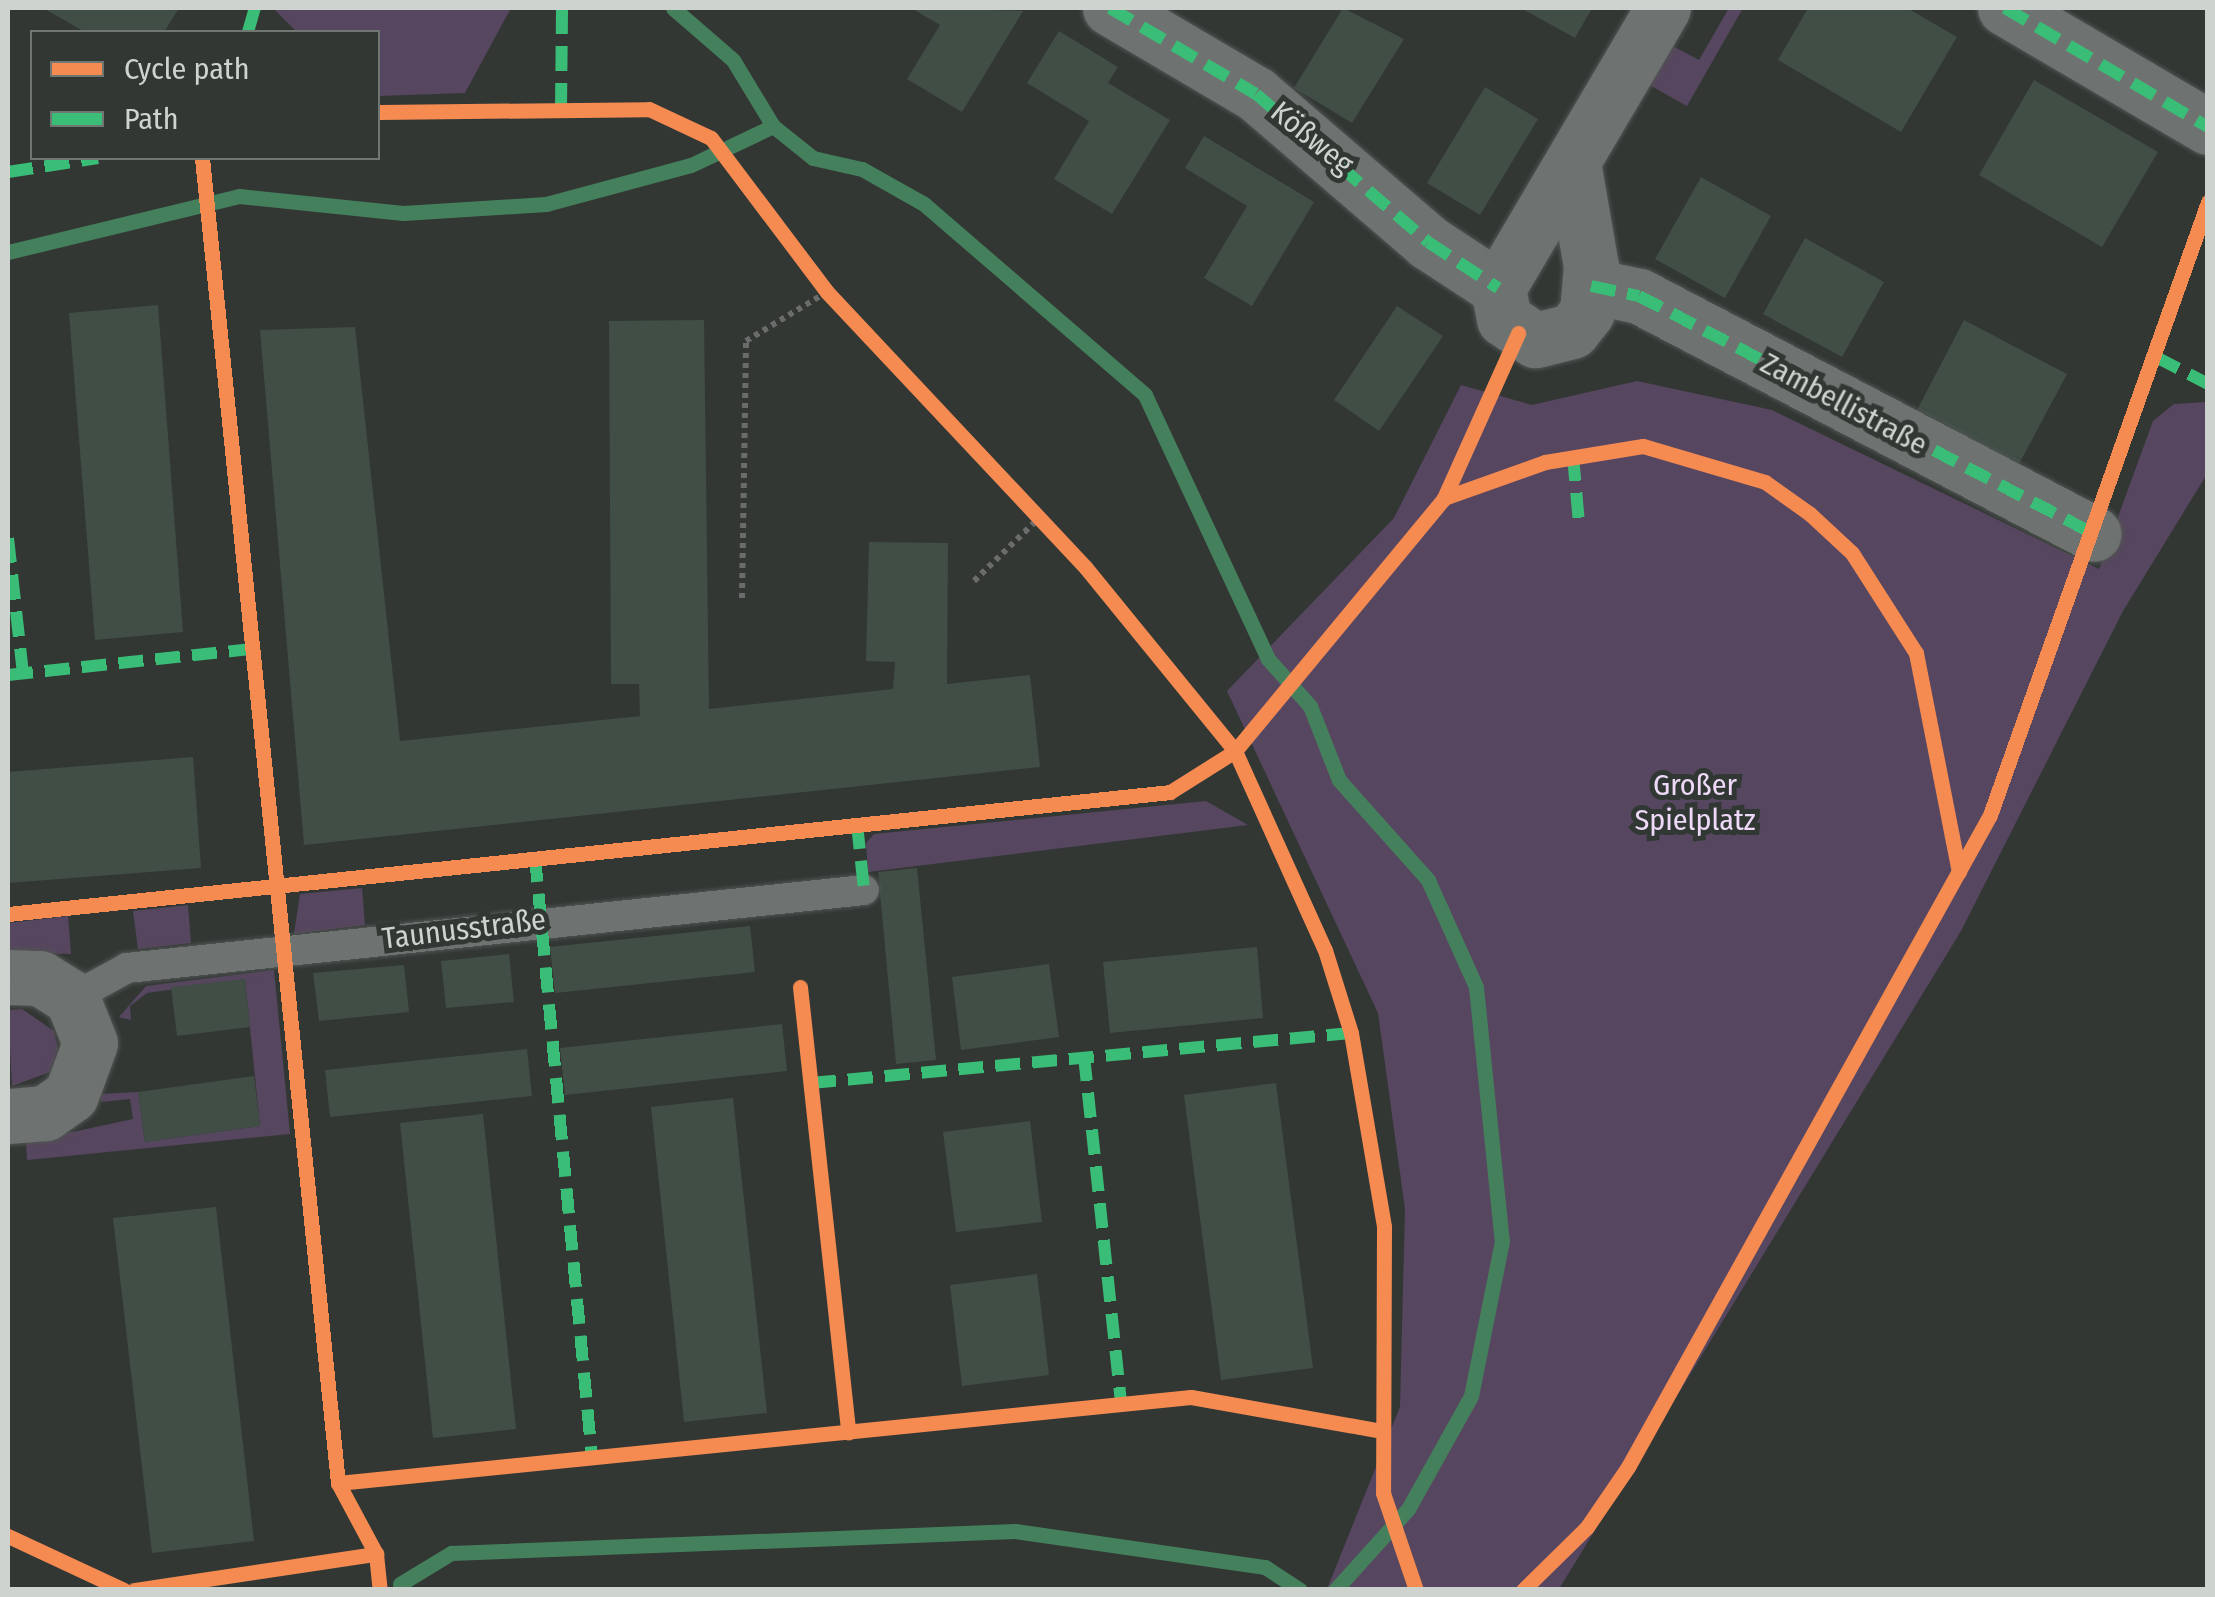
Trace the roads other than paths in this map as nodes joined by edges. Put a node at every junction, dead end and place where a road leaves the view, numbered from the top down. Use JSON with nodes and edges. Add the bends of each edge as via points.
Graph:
{"nodes":[{"id":1,"x":1110,"y":8,"type":"edge"},
{"id":2,"x":1663,"y":8,"type":"edge"},
{"id":3,"x":2006,"y":8,"type":"edge"},
{"id":4,"x":2208,"y":126,"type":"edge"},
{"id":5,"x":1574,"y":168,"type":"junction"},
{"id":6,"x":1591,"y":286,"type":"junction"},
{"id":7,"x":1498,"y":288,"type":"junction"},
{"id":8,"x":2094,"y":534,"type":"dead end"},
{"id":9,"x":864,"y":890,"type":"dead end"},
{"id":10,"x":8,"y":977,"type":"edge"},
{"id":11,"x":72,"y":998,"type":"junction"},
{"id":12,"x":8,"y":1116,"type":"edge"}],
"edges":[{"from":1,"to":7,"type":"street","name":"Kößweg","via":[[1256,94],[1428,242]]},
{"from":2,"to":5,"type":"street"},
{"from":3,"to":4,"type":"street"},
{"from":5,"to":6,"type":"street"},
{"from":5,"to":7,"type":"street"},
{"from":6,"to":7,"type":"street","via":[[1587,312],[1552,340],[1518,333],[1497,306]]},
{"from":6,"to":8,"type":"street","name":"Zambellistraße","via":[[1639,296]]},
{"from":9,"to":11,"type":"lane","name":"Taunusstraße","via":[[126,968]]},
{"from":10,"to":11,"type":"street","via":[[40,978]]},
{"from":11,"to":12,"type":"street","via":[[85,1019],[87,1068],[45,1113]]}]}
